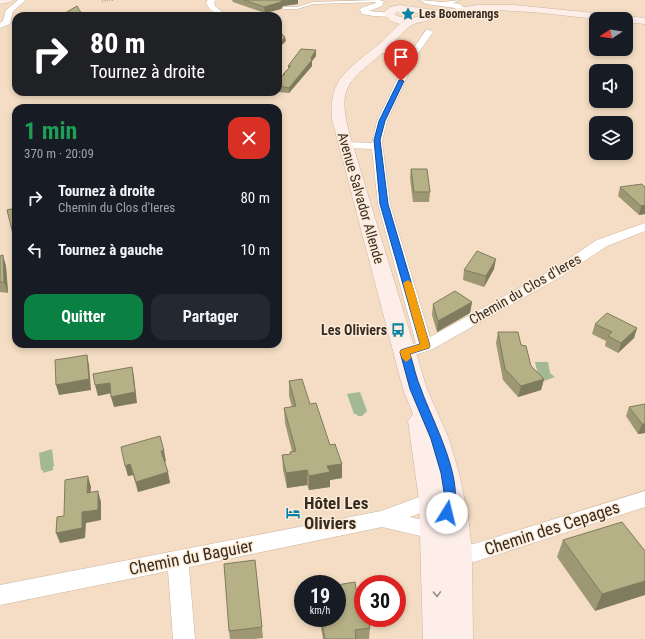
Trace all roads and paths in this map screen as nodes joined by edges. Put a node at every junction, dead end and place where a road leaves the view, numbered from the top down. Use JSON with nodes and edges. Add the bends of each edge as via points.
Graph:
{"nodes":[{"id":1,"x":7,"y":0,"type":"edge"},
{"id":2,"x":22,"y":0,"type":"edge"},
{"id":3,"x":114,"y":0,"type":"edge"},
{"id":4,"x":212,"y":0,"type":"edge"},
{"id":5,"x":423,"y":0,"type":"edge"},
{"id":6,"x":457,"y":0,"type":"edge"},
{"id":7,"x":0,"y":1,"type":"edge"},
{"id":8,"x":102,"y":1,"type":"dead end"},
{"id":9,"x":379,"y":1,"type":"edge"},
{"id":10,"x":443,"y":4,"type":"junction"},
{"id":11,"x":284,"y":8,"type":"dead end"},
{"id":12,"x":0,"y":9,"type":"edge"},
{"id":13,"x":508,"y":9,"type":"junction"},
{"id":14,"x":464,"y":10,"type":"junction"},
{"id":15,"x":218,"y":12,"type":"edge"},
{"id":16,"x":406,"y":13,"type":"edge"},
{"id":17,"x":453,"y":15,"type":"junction"},
{"id":18,"x":589,"y":16,"type":"edge"},
{"id":19,"x":633,"y":20,"type":"edge"},
{"id":20,"x":645,"y":21,"type":"edge"},
{"id":21,"x":0,"y":26,"type":"edge"},
{"id":22,"x":429,"y":32,"type":"dead end"},
{"id":23,"x":379,"y":50,"type":"junction"},
{"id":24,"x":413,"y":55,"type":"junction"},
{"id":25,"x":346,"y":145,"type":"junction"},
{"id":26,"x":378,"y":146,"type":"junction"},
{"id":27,"x":645,"y":227,"type":"edge"},
{"id":28,"x":425,"y":346,"type":"junction"},
{"id":29,"x":405,"y":352,"type":"junction"},
{"id":30,"x":645,"y":499,"type":"edge"},
{"id":31,"x":382,"y":519,"type":"junction"},
{"id":32,"x":444,"y":523,"type":"junction"},
{"id":33,"x":178,"y":560,"type":"junction"},
{"id":34,"x":0,"y":595,"type":"edge"},
{"id":35,"x":184,"y":639,"type":"edge"},
{"id":36,"x":439,"y":639,"type":"edge"},
{"id":37,"x":457,"y":639,"type":"edge"}],
"edges":[{"from":1,"to":7,"type":"main road"},
{"from":2,"to":12,"type":"street"},
{"from":2,"to":21,"type":"street","via":[[10,10],[6,22]]},
{"from":3,"to":8,"type":"path"},
{"from":4,"to":15,"type":"street","via":[[212,7]]},
{"from":5,"to":10,"type":"street"},
{"from":6,"to":10,"type":"street"},
{"from":9,"to":11,"type":"lane","via":[[313,3],[297,8]]},
{"from":9,"to":16,"type":"street","via":[[378,4],[364,10],[365,12]]},
{"from":10,"to":14,"type":"street"},
{"from":13,"to":14,"type":"main road"},
{"from":13,"to":17,"type":"main road"},
{"from":13,"to":18,"type":"main road"},
{"from":14,"to":16,"type":"main road","via":[[441,14]]},
{"from":14,"to":17,"type":"street"},
{"from":16,"to":17,"type":"main road"},
{"from":16,"to":23,"type":"main road","name":"Avenue Salvador Allende","via":[[395,36]]},
{"from":19,"to":20,"type":"main road"},
{"from":22,"to":24,"type":"street"},
{"from":23,"to":24,"type":"street"},
{"from":23,"to":25,"type":"main road","name":"Avenue Salvador Allende","via":[[351,74],[340,94],[339,120]]},
{"from":24,"to":26,"type":"street","via":[[382,121]]},
{"from":25,"to":26,"type":"street"},
{"from":25,"to":29,"type":"main road","name":"Avenue Salvador Allende"},
{"from":26,"to":28,"type":"street","via":[[384,204]]},
{"from":27,"to":28,"type":"street","name":"Chemin du Clos d'Ieres","via":[[602,243],[557,273]]},
{"from":28,"to":29,"type":"street","name":"Chemin du Clos d'Ieres"},
{"from":29,"to":32,"type":"main road","name":"Avenue Salvador Allende"},
{"from":30,"to":32,"type":"street","name":"Chemin des Cepages","via":[[474,553]]},
{"from":31,"to":32,"type":"street","name":"Chemin du Baguier"},
{"from":31,"to":32,"type":"street","name":"Chemin du Baguier"},
{"from":31,"to":33,"type":"street","name":"Chemin du Baguier"},
{"from":32,"to":36,"type":"main road","name":"Avenue Salvador Allende","one_way":true},
{"from":32,"to":37,"type":"main road","name":"Avenue Salvador Allende","via":[[457,585]]},
{"from":33,"to":34,"type":"street","name":"Chemin du Baguier"},
{"from":33,"to":35,"type":"street"}]}
